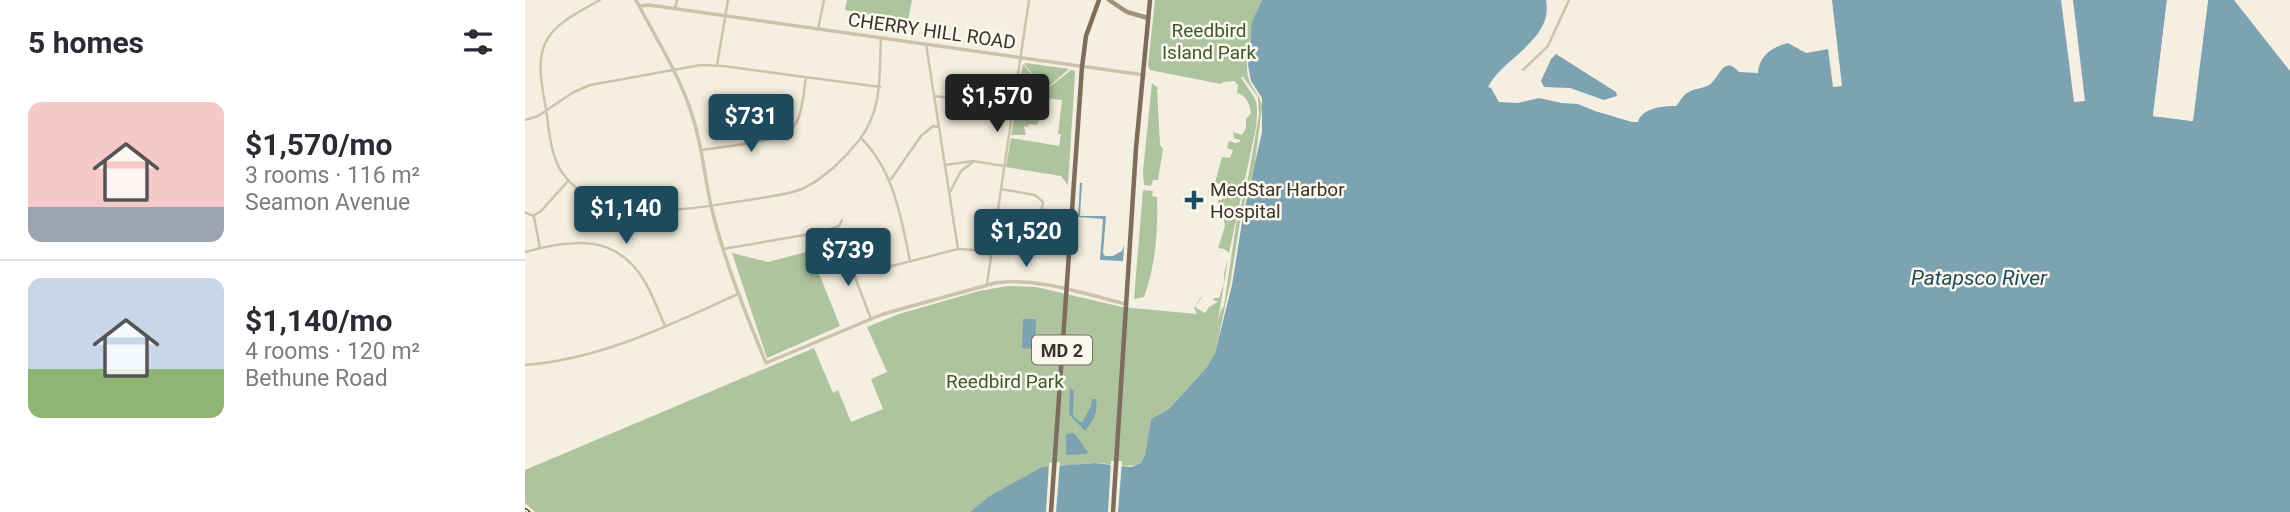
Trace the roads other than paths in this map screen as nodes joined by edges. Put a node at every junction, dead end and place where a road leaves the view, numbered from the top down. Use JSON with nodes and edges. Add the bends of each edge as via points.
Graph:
{"nodes":[{"id":1,"x":589,"y":0,"type":"edge"},
{"id":2,"x":600,"y":0,"type":"edge"},
{"id":3,"x":636,"y":0,"type":"edge"},
{"id":4,"x":677,"y":0,"type":"edge"},
{"id":5,"x":728,"y":0,"type":"edge"},
{"id":6,"x":824,"y":0,"type":"edge"},
{"id":7,"x":1029,"y":0,"type":"edge"},
{"id":8,"x":1099,"y":0,"type":"edge"},
{"id":9,"x":1109,"y":0,"type":"edge"},
{"id":10,"x":1150,"y":0,"type":"edge"},
{"id":11,"x":1569,"y":0,"type":"edge"},
{"id":12,"x":591,"y":5,"type":"junction"},
{"id":13,"x":639,"y":6,"type":"junction"},
{"id":14,"x":675,"y":9,"type":"junction"},
{"id":15,"x":725,"y":16,"type":"junction"},
{"id":16,"x":1148,"y":18,"type":"junction"},
{"id":17,"x":818,"y":29,"type":"junction"},
{"id":18,"x":881,"y":38,"type":"junction"},
{"id":19,"x":926,"y":44,"type":"junction"},
{"id":20,"x":1020,"y":58,"type":"junction"},
{"id":21,"x":717,"y":65,"type":"junction"},
{"id":22,"x":1082,"y":67,"type":"junction"},
{"id":23,"x":1523,"y":70,"type":"dead end"},
{"id":24,"x":673,"y":71,"type":"junction"},
{"id":25,"x":1144,"y":75,"type":"junction"},
{"id":26,"x":806,"y":78,"type":"junction"},
{"id":27,"x":880,"y":87,"type":"junction"},
{"id":28,"x":934,"y":96,"type":"junction"},
{"id":29,"x":1013,"y":106,"type":"junction"},
{"id":30,"x":546,"y":111,"type":"junction"},
{"id":31,"x":525,"y":120,"type":"edge"},
{"id":32,"x":938,"y":127,"type":"junction"},
{"id":33,"x":860,"y":138,"type":"junction"},
{"id":34,"x":700,"y":150,"type":"junction"},
{"id":35,"x":973,"y":161,"type":"junction"},
{"id":36,"x":944,"y":165,"type":"junction"},
{"id":37,"x":1004,"y":166,"type":"junction"},
{"id":38,"x":568,"y":180,"type":"junction"},
{"id":39,"x":890,"y":180,"type":"junction"},
{"id":40,"x":1000,"y":190,"type":"junction"},
{"id":41,"x":949,"y":195,"type":"junction"},
{"id":42,"x":711,"y":206,"type":"junction"},
{"id":43,"x":525,"y":212,"type":"edge"},
{"id":44,"x":533,"y":216,"type":"junction"},
{"id":45,"x":842,"y":220,"type":"dead end"},
{"id":46,"x":994,"y":232,"type":"junction"},
{"id":47,"x":540,"y":248,"type":"junction"},
{"id":48,"x":723,"y":249,"type":"junction"},
{"id":49,"x":958,"y":249,"type":"junction"},
{"id":50,"x":525,"y":251,"type":"edge"},
{"id":51,"x":845,"y":251,"type":"dead end"},
{"id":52,"x":991,"y":251,"type":"junction"},
{"id":53,"x":910,"y":261,"type":"junction"},
{"id":54,"x":884,"y":268,"type":"dead end"},
{"id":55,"x":986,"y":285,"type":"junction"},
{"id":56,"x":1066,"y":290,"type":"junction"},
{"id":57,"x":738,"y":295,"type":"junction"},
{"id":58,"x":1126,"y":304,"type":"junction"},
{"id":59,"x":871,"y":319,"type":"junction"},
{"id":60,"x":665,"y":326,"type":"junction"},
{"id":61,"x":525,"y":365,"type":"edge"},
{"id":62,"x":1051,"y":512,"type":"edge"},
{"id":63,"x":1112,"y":512,"type":"edge"}],
"edges":[{"from":1,"to":12,"type":"street"},
{"from":2,"to":12,"type":"street"},
{"from":3,"to":13,"type":"street"},
{"from":4,"to":14,"type":"street"},
{"from":5,"to":15,"type":"street"},
{"from":6,"to":17,"type":"street"},
{"from":7,"to":20,"type":"street"},
{"from":8,"to":22,"type":"main road","number":"MD 2","via":[[1086,36]]},
{"from":9,"to":16,"type":"main road"},
{"from":10,"to":16,"type":"main road"},
{"from":11,"to":23,"type":"street","via":[[1548,46]]},
{"from":12,"to":30,"type":"street","via":[[563,20],[545,42],[539,68]]},
{"from":13,"to":14,"type":"street","name":"CHERRY HILL ROAD"},
{"from":13,"to":24,"type":"street"},
{"from":14,"to":15,"type":"street","name":"CHERRY HILL ROAD"},
{"from":15,"to":17,"type":"street","name":"CHERRY HILL ROAD"},
{"from":15,"to":21,"type":"street"},
{"from":16,"to":25,"type":"main road"},
{"from":17,"to":18,"type":"street","name":"CHERRY HILL ROAD"},
{"from":18,"to":19,"type":"street","name":"CHERRY HILL ROAD"},
{"from":18,"to":27,"type":"street"},
{"from":19,"to":20,"type":"street","name":"CHERRY HILL ROAD"},
{"from":19,"to":28,"type":"street"},
{"from":20,"to":22,"type":"street","name":"CHERRY HILL ROAD"},
{"from":20,"to":29,"type":"street"},
{"from":21,"to":24,"type":"street"},
{"from":21,"to":26,"type":"street"},
{"from":22,"to":25,"type":"street","name":"CHERRY HILL ROAD"},
{"from":22,"to":56,"type":"main road","number":"MD 2"},
{"from":24,"to":30,"type":"street","via":[[590,85]]},
{"from":24,"to":34,"type":"street","via":[[692,115]]},
{"from":25,"to":58,"type":"main road"},
{"from":26,"to":27,"type":"street"},
{"from":26,"to":34,"type":"street","via":[[791,130],[774,138]]},
{"from":27,"to":33,"type":"street","via":[[875,112]]},
{"from":28,"to":29,"type":"street"},
{"from":28,"to":32,"type":"street"},
{"from":29,"to":37,"type":"street"},
{"from":30,"to":31,"type":"street"},
{"from":30,"to":38,"type":"street","via":[[555,159]]},
{"from":32,"to":36,"type":"street"},
{"from":32,"to":39,"type":"street","via":[[921,136]]},
{"from":33,"to":39,"type":"street"},
{"from":33,"to":42,"type":"street","via":[[806,187]]},
{"from":34,"to":42,"type":"street"},
{"from":35,"to":36,"type":"street"},
{"from":35,"to":37,"type":"street"},
{"from":35,"to":41,"type":"street","via":[[961,171]]},
{"from":36,"to":41,"type":"street"},
{"from":37,"to":40,"type":"street"},
{"from":38,"to":42,"type":"street","via":[[591,196],[624,208],[663,211]]},
{"from":38,"to":44,"type":"street"},
{"from":39,"to":53,"type":"street"},
{"from":40,"to":46,"type":"street"},
{"from":40,"to":46,"type":"street","via":[[1035,195],[1043,202],[1035,236]]},
{"from":41,"to":49,"type":"street"},
{"from":42,"to":48,"type":"street"},
{"from":43,"to":44,"type":"street"},
{"from":44,"to":47,"type":"street"},
{"from":45,"to":48,"type":"street","via":[[839,226],[822,232]]},
{"from":46,"to":52,"type":"street"},
{"from":47,"to":50,"type":"street"},
{"from":47,"to":60,"type":"street","via":[[580,241],[616,253],[644,280]]},
{"from":48,"to":57,"type":"street"},
{"from":49,"to":52,"type":"street"},
{"from":49,"to":53,"type":"street"},
{"from":51,"to":59,"type":"street"},
{"from":52,"to":55,"type":"street"},
{"from":53,"to":54,"type":"street"},
{"from":55,"to":56,"type":"street","via":[[1023,281]]},
{"from":55,"to":59,"type":"street"},
{"from":56,"to":58,"type":"street"},
{"from":56,"to":62,"type":"main road","number":"MD 2"},
{"from":57,"to":59,"type":"street","via":[[766,363]]},
{"from":57,"to":60,"type":"street"},
{"from":58,"to":63,"type":"main road"},
{"from":60,"to":61,"type":"street","via":[[626,344]]}]}
